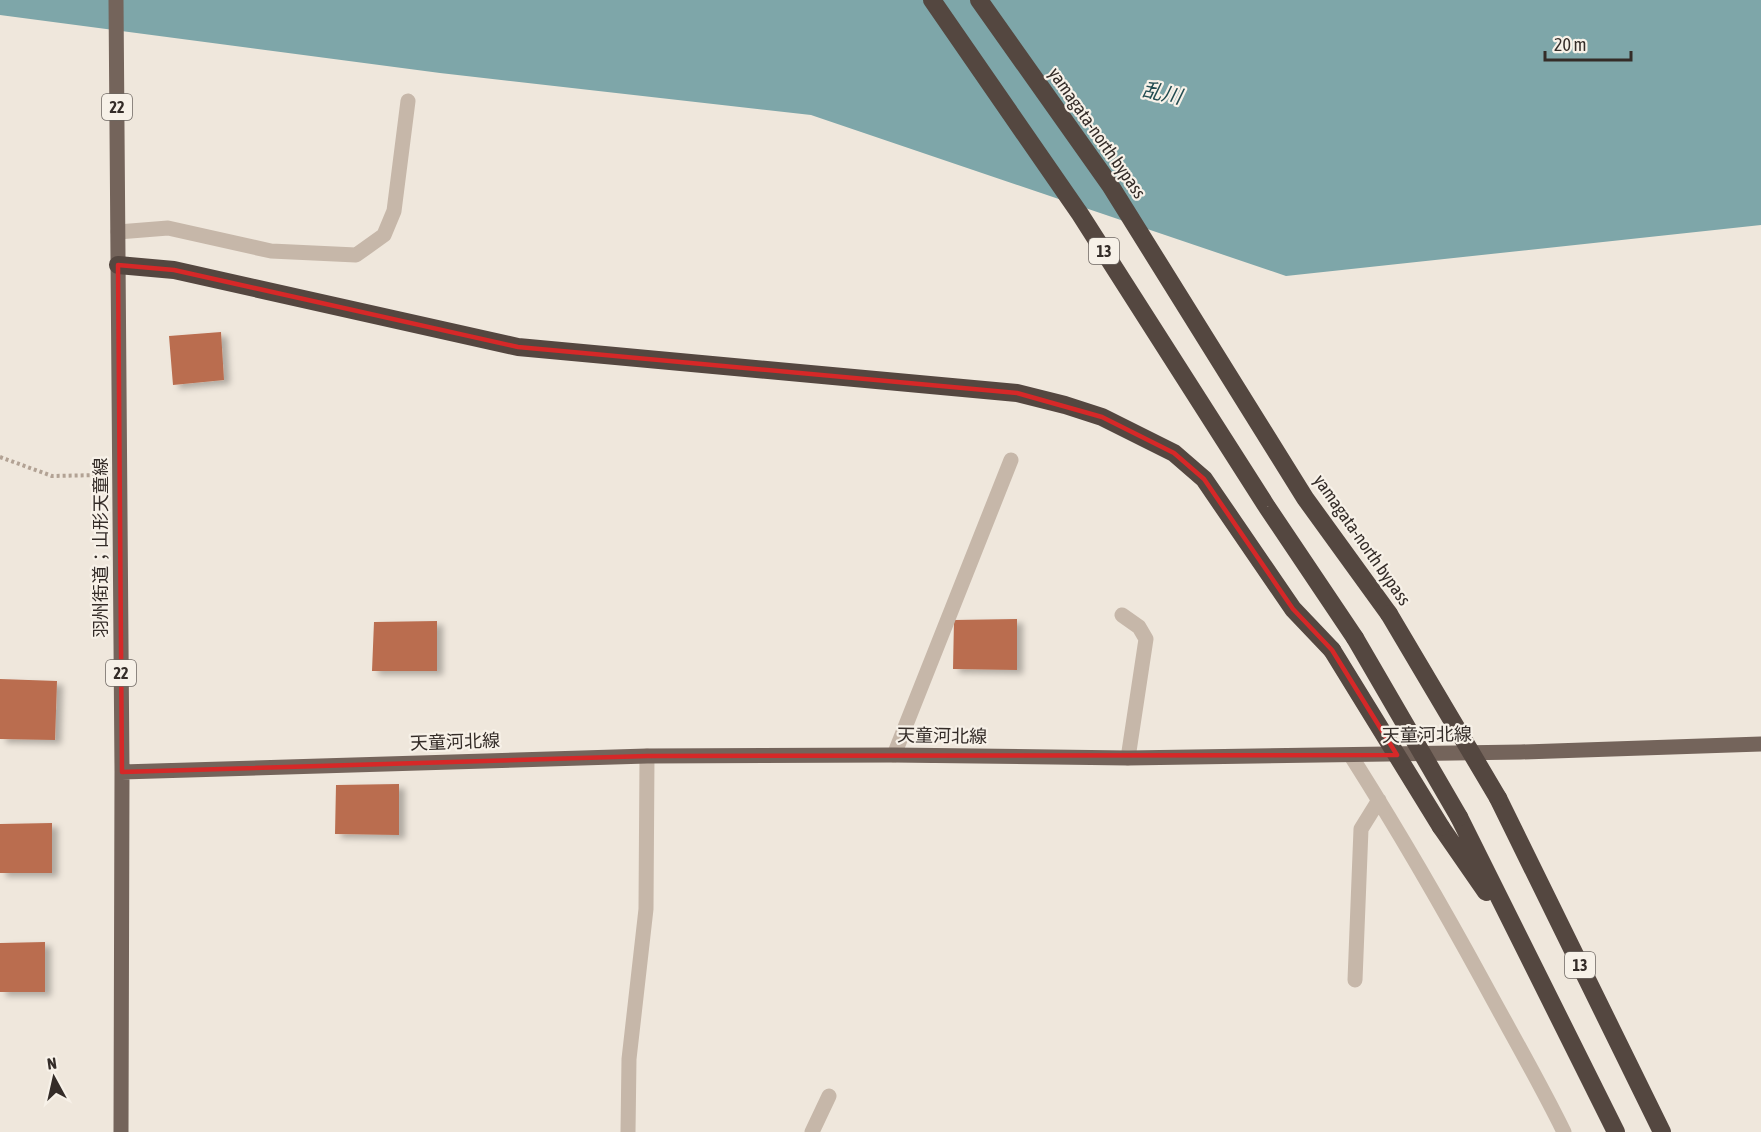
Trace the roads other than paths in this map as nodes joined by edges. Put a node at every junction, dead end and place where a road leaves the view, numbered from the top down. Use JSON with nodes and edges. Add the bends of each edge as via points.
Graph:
{"nodes":[{"id":1,"x":116,"y":0,"type":"edge"},
{"id":2,"x":932,"y":0,"type":"edge"},
{"id":3,"x":979,"y":0,"type":"edge"},
{"id":4,"x":408,"y":101,"type":"dead end"},
{"id":5,"x":118,"y":232,"type":"junction"},
{"id":6,"x":118,"y":265,"type":"junction"},
{"id":7,"x":1011,"y":460,"type":"dead end"},
{"id":8,"x":1122,"y":615,"type":"dead end"},
{"id":9,"x":1761,"y":744,"type":"edge"},
{"id":10,"x":894,"y":755,"type":"junction"},
{"id":11,"x":647,"y":756,"type":"junction"},
{"id":12,"x":1351,"y":756,"type":"junction"},
{"id":13,"x":1128,"y":758,"type":"junction"},
{"id":14,"x":122,"y":772,"type":"junction"},
{"id":15,"x":1379,"y":800,"type":"junction"},
{"id":16,"x":1524,"y":949,"type":"junction"},
{"id":17,"x":1355,"y":980,"type":"dead end"},
{"id":18,"x":829,"y":1096,"type":"dead end"},
{"id":19,"x":121,"y":1132,"type":"edge"},
{"id":20,"x":628,"y":1132,"type":"edge"},
{"id":21,"x":812,"y":1132,"type":"edge"},
{"id":22,"x":1563,"y":1132,"type":"edge"},
{"id":23,"x":1616,"y":1132,"type":"edge"},
{"id":24,"x":1662,"y":1132,"type":"edge"}],
"edges":[{"from":1,"to":5,"type":"main road","name":"羽州街道；山形天童線","number":"22"},
{"from":2,"to":16,"type":"highway","number":"13","bridge":true,"via":[[1080,214],[1355,638],[1459,817]]},
{"from":3,"to":24,"type":"highway","name":"yamagata-north bypass","number":"13","bridge":true,"via":[[1110,184],[1305,498],[1389,614],[1498,798]]},
{"from":4,"to":5,"type":"street","via":[[394,211],[384,235],[357,255],[271,251],[168,228]]},
{"from":5,"to":6,"type":"main road","name":"羽州街道；山形天童線","number":"22"},
{"from":6,"to":14,"type":"main road","name":"羽州街道；山形天童線","number":"22"},
{"from":6,"to":16,"type":"highway","bridge":true,"via":[[174,270],[518,347],[1017,393],[1102,417],[1174,453],[1204,479],[1293,609],[1332,651],[1441,827]]},
{"from":7,"to":10,"type":"street"},
{"from":8,"to":13,"type":"street","via":[[1139,627],[1146,639]]},
{"from":9,"to":12,"type":"main road","name":"天童河北線"},
{"from":10,"to":11,"type":"main road","name":"天童河北線"},
{"from":10,"to":13,"type":"main road","name":"天童河北線"},
{"from":11,"to":14,"type":"main road","name":"天童河北線"},
{"from":11,"to":20,"type":"street","via":[[646,909],[629,1059]]},
{"from":12,"to":13,"type":"main road","name":"天童河北線"},
{"from":12,"to":15,"type":"street"},
{"from":14,"to":19,"type":"main road","name":"羽州街道；山形天童線","number":"22"},
{"from":15,"to":17,"type":"street","via":[[1361,829]]},
{"from":15,"to":22,"type":"street","via":[[1538,1080]]},
{"from":16,"to":23,"type":"highway","number":"13"},
{"from":18,"to":21,"type":"street"}]}
